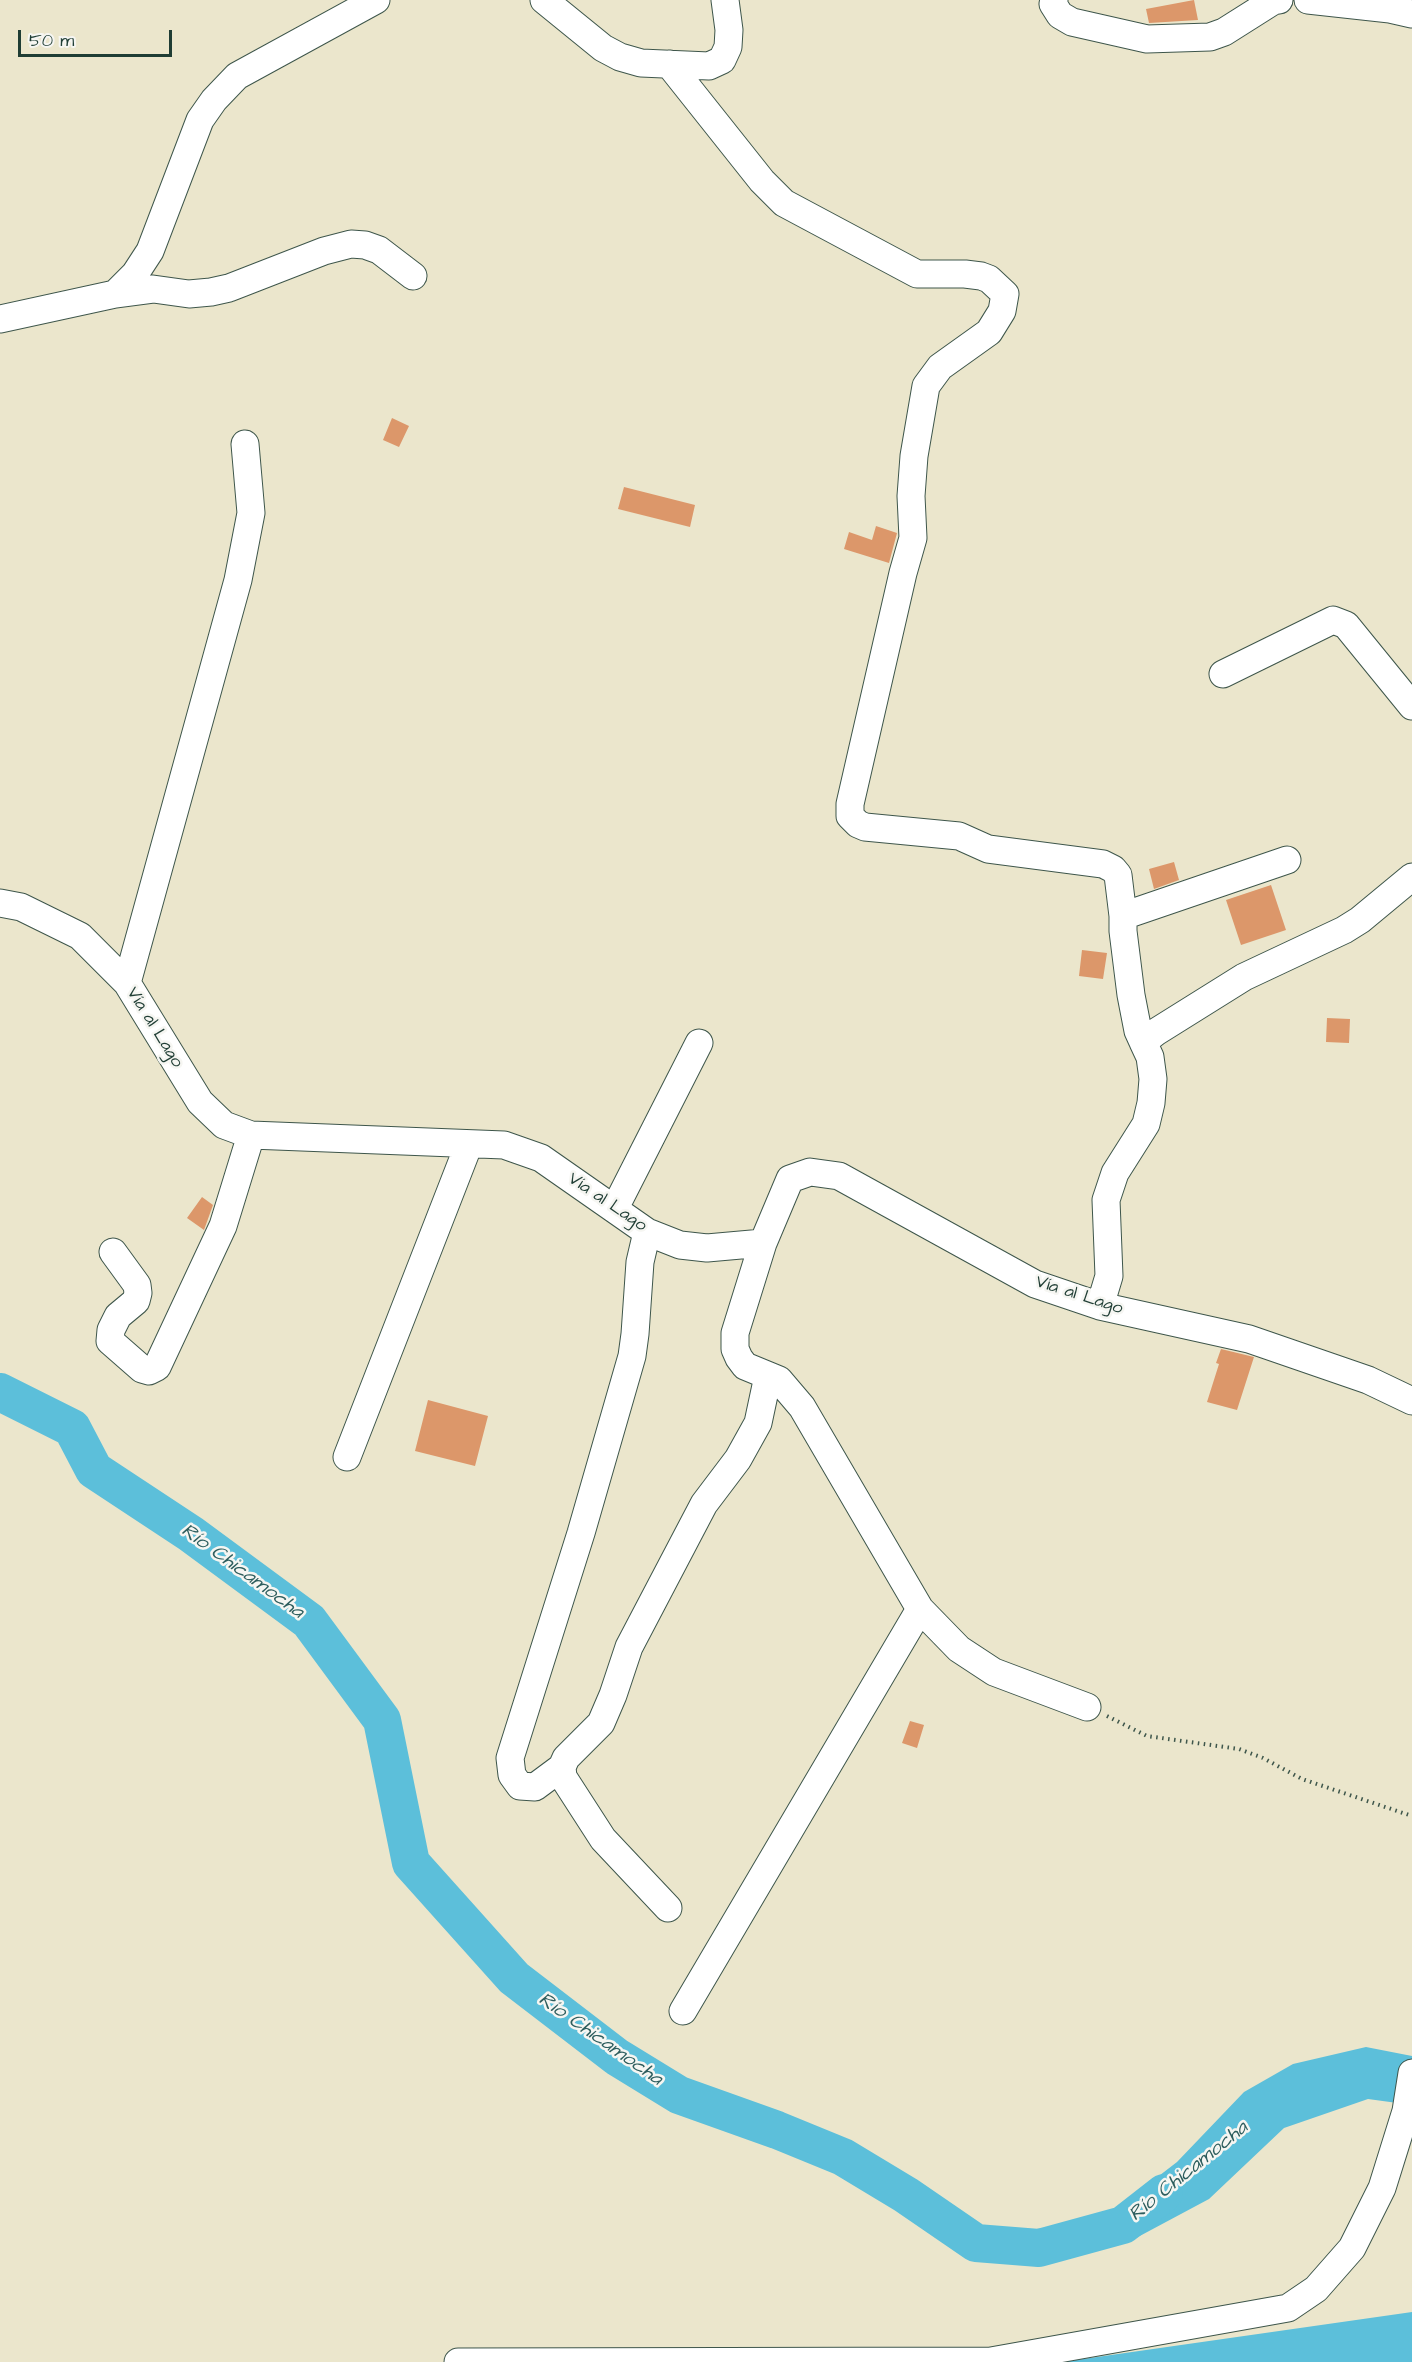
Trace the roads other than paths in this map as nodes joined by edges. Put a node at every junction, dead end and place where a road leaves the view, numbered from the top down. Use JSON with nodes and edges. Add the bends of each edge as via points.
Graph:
{"nodes":[{"id":1,"x":376,"y":0,"type":"edge"},
{"id":2,"x":544,"y":0,"type":"edge"},
{"id":3,"x":725,"y":0,"type":"edge"},
{"id":4,"x":1054,"y":0,"type":"edge"},
{"id":5,"x":1279,"y":0,"type":"edge"},
{"id":6,"x":1308,"y":0,"type":"edge"},
{"id":7,"x":1412,"y":14,"type":"edge"},
{"id":8,"x":669,"y":64,"type":"junction"},
{"id":9,"x":413,"y":276,"type":"dead end"},
{"id":10,"x":115,"y":294,"type":"junction"},
{"id":11,"x":0,"y":319,"type":"edge"},
{"id":12,"x":245,"y":444,"type":"dead end"},
{"id":13,"x":1223,"y":674,"type":"dead end"},
{"id":14,"x":1412,"y":706,"type":"edge"},
{"id":15,"x":1287,"y":860,"type":"dead end"},
{"id":16,"x":1412,"y":877,"type":"edge"},
{"id":17,"x":0,"y":903,"type":"edge"},
{"id":18,"x":1123,"y":916,"type":"junction"},
{"id":19,"x":127,"y":983,"type":"junction"},
{"id":20,"x":1143,"y":1042,"type":"junction"},
{"id":21,"x":699,"y":1043,"type":"dead end"},
{"id":22,"x":251,"y":1135,"type":"junction"},
{"id":23,"x":469,"y":1144,"type":"junction"},
{"id":24,"x":615,"y":1208,"type":"junction"},
{"id":25,"x":647,"y":1232,"type":"junction"},
{"id":26,"x":764,"y":1243,"type":"junction"},
{"id":27,"x":113,"y":1252,"type":"dead end"},
{"id":28,"x":1100,"y":1306,"type":"junction"},
{"id":29,"x":768,"y":1376,"type":"junction"},
{"id":30,"x":1412,"y":1401,"type":"edge"},
{"id":31,"x":347,"y":1457,"type":"dead end"},
{"id":32,"x":920,"y":1609,"type":"junction"},
{"id":33,"x":1087,"y":1707,"type":"road end"},
{"id":34,"x":562,"y":1767,"type":"junction"},
{"id":35,"x":668,"y":1908,"type":"dead end"},
{"id":36,"x":683,"y":2011,"type":"dead end"},
{"id":37,"x":1412,"y":2073,"type":"edge"},
{"id":38,"x":458,"y":2362,"type":"edge"}],
"edges":[{"from":1,"to":10,"type":"street","via":[[237,76],[214,100],[200,120],[150,251]]},
{"from":2,"to":8,"type":"street","via":[[620,57]]},
{"from":3,"to":8,"type":"street","via":[[729,30],[722,60],[709,66]]},
{"from":4,"to":5,"type":"street","via":[[1060,15],[1072,22],[1147,39],[1210,37]]},
{"from":6,"to":7,"type":"street"},
{"from":8,"to":18,"type":"street","via":[[784,203],[917,274],[981,276],[1005,294],[1002,311],[989,332],[940,367],[927,386],[914,456],[913,538],[850,816],[865,827],[959,837],[988,849],[1103,864],[1118,875]]},
{"from":9,"to":10,"type":"street","via":[[379,249],[351,244],[211,292],[189,294],[153,289]]},
{"from":10,"to":11,"type":"street"},
{"from":12,"to":19,"type":"street","via":[[251,513],[238,580]]},
{"from":13,"to":14,"type":"street","via":[[1333,620],[1346,625]]},
{"from":15,"to":18,"type":"street"},
{"from":16,"to":20,"type":"street","via":[[1344,930],[1244,978]]},
{"from":17,"to":19,"type":"street","name":"Vía al Lago","via":[[21,907],[80,936]]},
{"from":18,"to":20,"type":"street","via":[[1131,995],[1137,1031]]},
{"from":19,"to":22,"type":"street","name":"Vía al Lago","via":[[200,1102],[224,1125]]},
{"from":20,"to":28,"type":"street","via":[[1153,1078],[1151,1103],[1146,1124],[1115,1173],[1106,1200],[1109,1276]]},
{"from":21,"to":24,"type":"street"},
{"from":22,"to":23,"type":"street","name":"Vía al Lago"},
{"from":22,"to":27,"type":"street","via":[[223,1226],[157,1366],[149,1371],[142,1370],[110,1341],[118,1316],[136,1301],[138,1293],[137,1285]]},
{"from":23,"to":24,"type":"street","name":"Vía al Lago","via":[[504,1145],[541,1158]]},
{"from":23,"to":31,"type":"street"},
{"from":24,"to":25,"type":"street","name":"Vía al Lago"},
{"from":25,"to":26,"type":"street","name":"Vía al Lago","via":[[680,1245],[708,1248]]},
{"from":25,"to":34,"type":"street","via":[[640,1262],[632,1356],[510,1758],[512,1775],[520,1786],[535,1787]]},
{"from":26,"to":28,"type":"street","name":"Vía al Lago","via":[[790,1179],[810,1172],[839,1176],[1035,1284]]},
{"from":26,"to":29,"type":"street","via":[[735,1333],[735,1348],[746,1366]]},
{"from":28,"to":30,"type":"street","name":"Vía al Lago","via":[[1249,1339],[1368,1380]]},
{"from":29,"to":32,"type":"street","via":[[779,1380],[802,1407]]},
{"from":29,"to":34,"type":"street","via":[[758,1423],[699,1515],[630,1647],[601,1723]]},
{"from":32,"to":33,"type":"street","via":[[959,1649],[994,1672]]},
{"from":32,"to":36,"type":"street"},
{"from":34,"to":35,"type":"street","via":[[563,1777],[603,1839]]},
{"from":37,"to":38,"type":"street","via":[[1406,2111],[1382,2188],[1352,2248],[1316,2289],[1288,2308],[991,2361]]}]}
